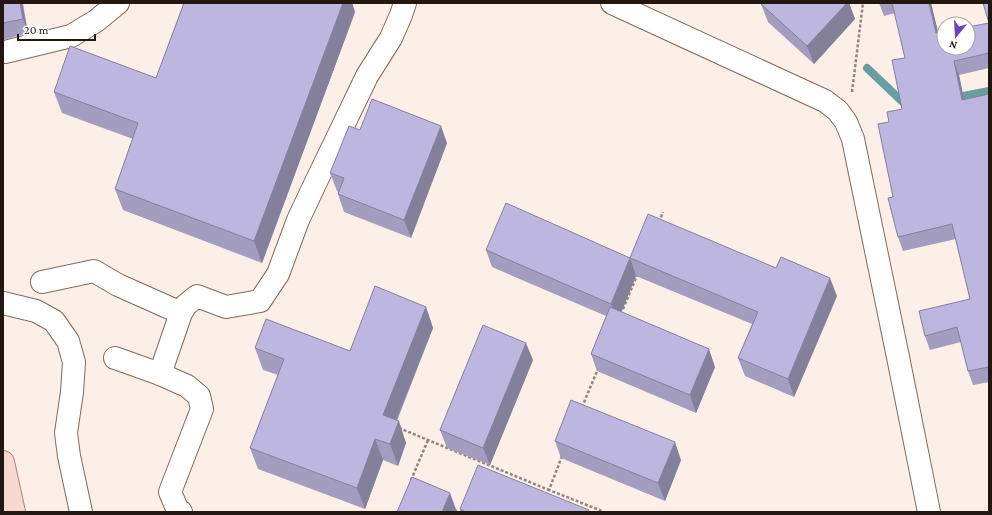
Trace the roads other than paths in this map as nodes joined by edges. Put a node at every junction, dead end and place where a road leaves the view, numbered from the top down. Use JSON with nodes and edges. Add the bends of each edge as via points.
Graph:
{"nodes":[{"id":1,"x":118,"y":3,"type":"edge"},
{"id":2,"x":405,"y":3,"type":"edge"},
{"id":3,"x":612,"y":3,"type":"edge"},
{"id":4,"x":5,"y":52,"type":"dead end"},
{"id":5,"x":42,"y":282,"type":"dead end"},
{"id":6,"x":3,"y":303,"type":"edge"},
{"id":7,"x":181,"y":314,"type":"junction"},
{"id":8,"x":115,"y":358,"type":"dead end"},
{"id":9,"x":160,"y":374,"type":"junction"},
{"id":10,"x":3,"y":462,"type":"edge"},
{"id":11,"x":14,"y":512,"type":"edge"},
{"id":12,"x":81,"y":512,"type":"edge"},
{"id":13,"x":181,"y":512,"type":"edge"},
{"id":14,"x":929,"y":512,"type":"edge"}],
"edges":[{"from":1,"to":4,"type":"lane","via":[[96,21],[71,36]]},
{"from":2,"to":7,"type":"lane","via":[[391,38],[368,76],[314,184],[278,274],[260,301],[226,306],[197,296],[186,305]]},
{"from":3,"to":14,"type":"lane","via":[[824,101],[838,111],[846,122],[853,139]]},
{"from":5,"to":7,"type":"lane","via":[[94,271]]},
{"from":6,"to":12,"type":"lane","via":[[36,311],[54,321],[68,341],[74,362],[66,433]]},
{"from":7,"to":9,"type":"lane"},
{"from":8,"to":9,"type":"lane"},
{"from":9,"to":13,"type":"lane","via":[[187,386],[199,396],[202,409],[170,492],[178,511]]},
{"from":10,"to":11,"type":"main road"}]}
